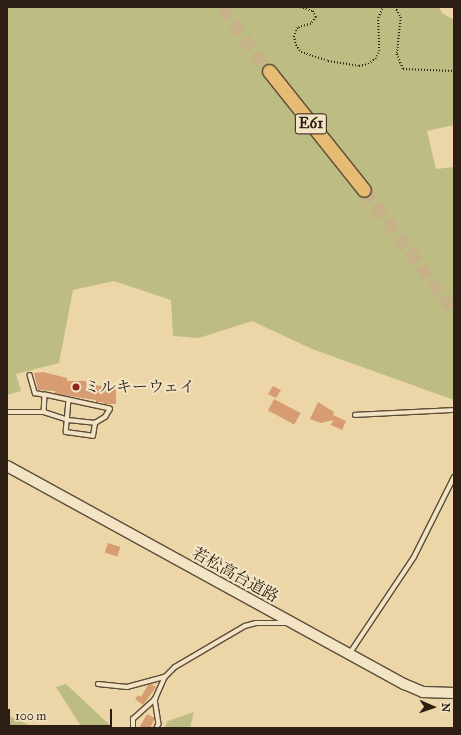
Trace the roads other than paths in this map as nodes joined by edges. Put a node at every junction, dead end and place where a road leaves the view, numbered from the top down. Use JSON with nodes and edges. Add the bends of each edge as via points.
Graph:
{"nodes":[{"id":1,"x":269,"y":70,"type":"tunnel mouth"},
{"id":2,"x":364,"y":190,"type":"tunnel mouth"},
{"id":3,"x":30,"y":376,"type":"dead end"},
{"id":4,"x":45,"y":395,"type":"junction"},
{"id":5,"x":69,"y":400,"type":"junction"},
{"id":6,"x":454,"y":410,"type":"edge"},
{"id":7,"x":7,"y":412,"type":"edge"},
{"id":8,"x":44,"y":412,"type":"junction"},
{"id":9,"x":354,"y":415,"type":"dead end"},
{"id":10,"x":68,"y":420,"type":"junction"},
{"id":11,"x":95,"y":424,"type":"junction"},
{"id":12,"x":7,"y":466,"type":"edge"},
{"id":13,"x":454,"y":477,"type":"edge"},
{"id":14,"x":291,"y":623,"type":"junction"},
{"id":15,"x":350,"y":654,"type":"junction"},
{"id":16,"x":165,"y":677,"type":"junction"},
{"id":17,"x":98,"y":684,"type":"dead end"},
{"id":18,"x":454,"y":694,"type":"edge"},
{"id":19,"x":155,"y":699,"type":"junction"},
{"id":20,"x":133,"y":728,"type":"edge"},
{"id":21,"x":157,"y":728,"type":"edge"}],
"edges":[{"from":1,"to":2,"type":"highway","number":"E61"},
{"from":3,"to":4,"type":"lane","via":[[35,393]]},
{"from":4,"to":5,"type":"lane"},
{"from":4,"to":8,"type":"lane"},
{"from":5,"to":10,"type":"lane"},
{"from":5,"to":11,"type":"lane","via":[[110,409],[105,417]]},
{"from":6,"to":9,"type":"lane"},
{"from":7,"to":8,"type":"lane"},
{"from":8,"to":10,"type":"lane"},
{"from":10,"to":11,"type":"lane"},
{"from":10,"to":11,"type":"lane","via":[[66,432],[77,436],[93,436]]},
{"from":12,"to":14,"type":"street","name":"若松高台道路"},
{"from":13,"to":15,"type":"lane","via":[[414,557]]},
{"from":14,"to":15,"type":"street","name":"若松高台道路"},
{"from":14,"to":16,"type":"lane","via":[[256,623],[246,626],[175,668]]},
{"from":15,"to":18,"type":"street","name":"若松高台道路","via":[[423,692]]},
{"from":16,"to":17,"type":"lane","via":[[126,686]]},
{"from":16,"to":19,"type":"lane"},
{"from":19,"to":20,"type":"lane","via":[[133,719]]},
{"from":19,"to":21,"type":"lane","via":[[159,724]]}]}
